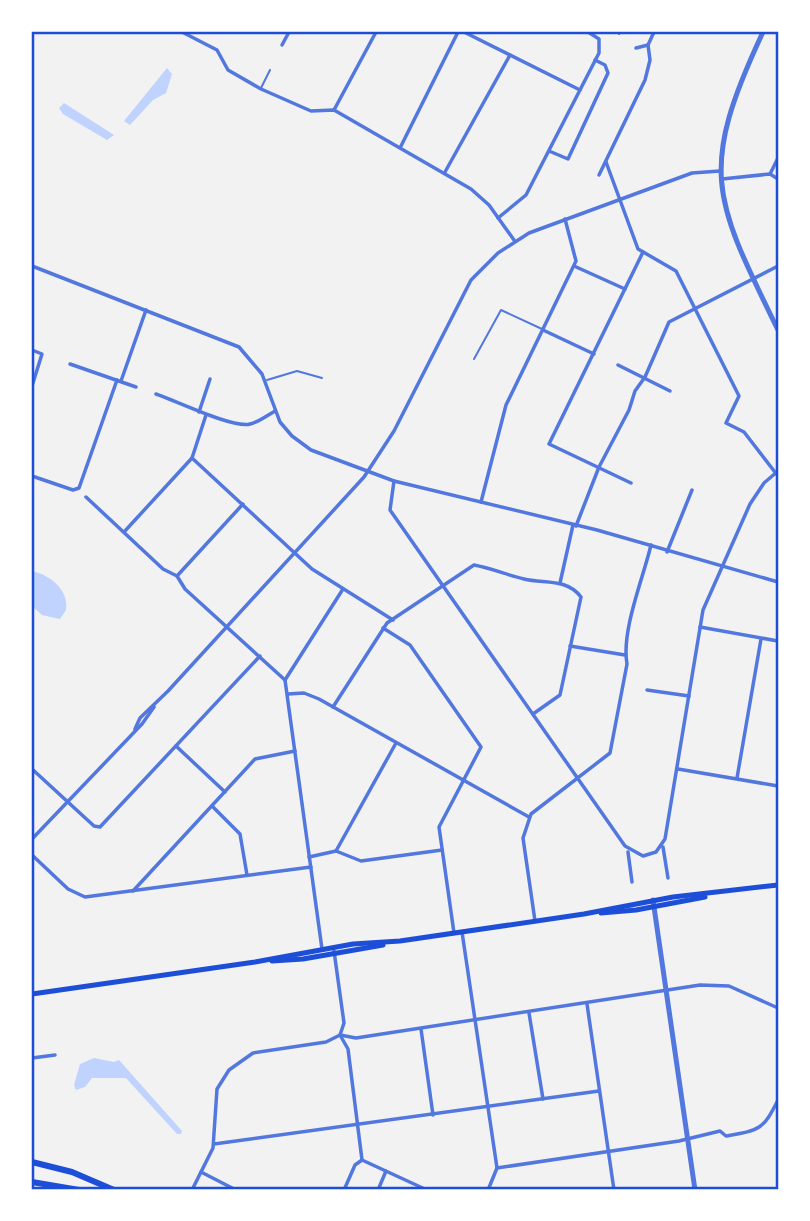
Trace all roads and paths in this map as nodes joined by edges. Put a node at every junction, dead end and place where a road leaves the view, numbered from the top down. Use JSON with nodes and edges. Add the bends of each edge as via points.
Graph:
{"nodes":[{"id":1,"x":182,"y":32,"type":"edge"},
{"id":2,"x":289,"y":32,"type":"edge"},
{"id":3,"x":376,"y":32,"type":"edge"},
{"id":4,"x":458,"y":32,"type":"edge"},
{"id":5,"x":464,"y":32,"type":"edge"},
{"id":6,"x":588,"y":32,"type":"edge"},
{"id":7,"x":654,"y":32,"type":"edge"},
{"id":8,"x":763,"y":32,"type":"edge"},
{"id":9,"x":282,"y":45,"type":"dead end"},
{"id":10,"x":648,"y":45,"type":"junction"},
{"id":11,"x":636,"y":48,"type":"dead end"},
{"id":12,"x":510,"y":55,"type":"junction"},
{"id":13,"x":595,"y":60,"type":"junction"},
{"id":14,"x":270,"y":70,"type":"dead end"},
{"id":15,"x":261,"y":89,"type":"junction"},
{"id":16,"x":580,"y":90,"type":"junction"},
{"id":17,"x":334,"y":110,"type":"junction"},
{"id":18,"x":401,"y":146,"type":"junction"},
{"id":19,"x":549,"y":150,"type":"junction"},
{"id":20,"x":779,"y":158,"type":"edge"},
{"id":21,"x":606,"y":162,"type":"junction"},
{"id":22,"x":720,"y":171,"type":"junction"},
{"id":23,"x":445,"y":172,"type":"junction"},
{"id":24,"x":769,"y":174,"type":"junction"},
{"id":25,"x":599,"y":175,"type":"dead end"},
{"id":26,"x":720,"y":179,"type":"junction"},
{"id":27,"x":779,"y":179,"type":"edge"},
{"id":28,"x":620,"y":199,"type":"junction"},
{"id":29,"x":498,"y":218,"type":"junction"},
{"id":30,"x":565,"y":219,"type":"junction"},
{"id":31,"x":514,"y":240,"type":"junction"},
{"id":32,"x":643,"y":252,"type":"junction"},
{"id":33,"x":32,"y":266,"type":"edge"},
{"id":34,"x":574,"y":266,"type":"junction"},
{"id":35,"x":779,"y":266,"type":"edge"},
{"id":36,"x":754,"y":280,"type":"junction"},
{"id":37,"x":625,"y":289,"type":"junction"},
{"id":38,"x":695,"y":309,"type":"junction"},
{"id":39,"x":146,"y":310,"type":"junction"},
{"id":40,"x":542,"y":330,"type":"junction"},
{"id":41,"x":779,"y":330,"type":"edge"},
{"id":42,"x":32,"y":350,"type":"edge"},
{"id":43,"x":594,"y":354,"type":"junction"},
{"id":44,"x":474,"y":359,"type":"dead end"},
{"id":45,"x":70,"y":364,"type":"dead end"},
{"id":46,"x":618,"y":365,"type":"dead end"},
{"id":47,"x":322,"y":377,"type":"dead end"},
{"id":48,"x":645,"y":377,"type":"junction"},
{"id":49,"x":210,"y":379,"type":"dead end"},
{"id":50,"x":119,"y":381,"type":"junction"},
{"id":51,"x":265,"y":381,"type":"junction"},
{"id":52,"x":32,"y":386,"type":"edge"},
{"id":53,"x":136,"y":387,"type":"dead end"},
{"id":54,"x":670,"y":391,"type":"dead end"},
{"id":55,"x":156,"y":394,"type":"dead end"},
{"id":56,"x":275,"y":411,"type":"junction"},
{"id":57,"x":199,"y":412,"type":"junction"},
{"id":58,"x":206,"y":415,"type":"junction"},
{"id":59,"x":192,"y":458,"type":"junction"},
{"id":60,"x":598,"y":467,"type":"junction"},
{"id":61,"x":369,"y":471,"type":"junction"},
{"id":62,"x":778,"y":473,"type":"edge"},
{"id":63,"x":32,"y":476,"type":"edge"},
{"id":64,"x":394,"y":481,"type":"junction"},
{"id":65,"x":631,"y":483,"type":"dead end"},
{"id":66,"x":692,"y":490,"type":"dead end"},
{"id":67,"x":86,"y":497,"type":"dead end"},
{"id":68,"x":481,"y":503,"type":"junction"},
{"id":69,"x":243,"y":504,"type":"junction"},
{"id":70,"x":575,"y":526,"type":"junction"},
{"id":71,"x":124,"y":532,"type":"junction"},
{"id":72,"x":652,"y":545,"type":"junction"},
{"id":73,"x":296,"y":552,"type":"junction"},
{"id":74,"x":667,"y":552,"type":"junction"},
{"id":75,"x":721,"y":567,"type":"junction"},
{"id":76,"x":177,"y":576,"type":"junction"},
{"id":77,"x":779,"y":582,"type":"edge"},
{"id":78,"x":560,"y":583,"type":"junction"},
{"id":79,"x":443,"y":585,"type":"junction"},
{"id":80,"x":343,"y":589,"type":"junction"},
{"id":81,"x":393,"y":620,"type":"junction"},
{"id":82,"x":227,"y":627,"type":"junction"},
{"id":83,"x":700,"y":627,"type":"junction"},
{"id":84,"x":383,"y":628,"type":"junction"},
{"id":85,"x":761,"y":639,"type":"junction"},
{"id":86,"x":779,"y":641,"type":"edge"},
{"id":87,"x":570,"y":646,"type":"junction"},
{"id":88,"x":625,"y":655,"type":"junction"},
{"id":89,"x":260,"y":656,"type":"junction"},
{"id":90,"x":285,"y":680,"type":"junction"},
{"id":91,"x":647,"y":690,"type":"dead end"},
{"id":92,"x":288,"y":694,"type":"junction"},
{"id":93,"x":689,"y":696,"type":"junction"},
{"id":94,"x":333,"y":707,"type":"junction"},
{"id":95,"x":533,"y":714,"type":"junction"},
{"id":96,"x":396,"y":742,"type":"junction"},
{"id":97,"x":176,"y":746,"type":"junction"},
{"id":98,"x":295,"y":751,"type":"junction"},
{"id":99,"x":32,"y":769,"type":"edge"},
{"id":100,"x":677,"y":769,"type":"junction"},
{"id":101,"x":737,"y":778,"type":"junction"},
{"id":102,"x":464,"y":780,"type":"junction"},
{"id":103,"x":579,"y":780,"type":"junction"},
{"id":104,"x":779,"y":786,"type":"edge"},
{"id":105,"x":225,"y":792,"type":"junction"},
{"id":106,"x":67,"y":801,"type":"junction"},
{"id":107,"x":212,"y":806,"type":"junction"},
{"id":108,"x":529,"y":817,"type":"junction"},
{"id":109,"x":32,"y":839,"type":"edge"},
{"id":110,"x":663,"y":845,"type":"junction"},
{"id":111,"x":442,"y":850,"type":"junction"},
{"id":112,"x":628,"y":850,"type":"junction"},
{"id":113,"x":336,"y":851,"type":"junction"},
{"id":114,"x":32,"y":855,"type":"edge"},
{"id":115,"x":310,"y":857,"type":"junction"},
{"id":116,"x":311,"y":867,"type":"junction"},
{"id":117,"x":247,"y":875,"type":"junction"},
{"id":118,"x":668,"y":878,"type":"dead end"},
{"id":119,"x":632,"y":882,"type":"dead end"},
{"id":120,"x":779,"y":885,"type":"edge"},
{"id":121,"x":133,"y":891,"type":"junction"},
{"id":122,"x":722,"y":893,"type":"junction"},
{"id":123,"x":653,"y":900,"type":"junction"},
{"id":124,"x":654,"y":908,"type":"junction"},
{"id":125,"x":584,"y":914,"type":"junction"},
{"id":126,"x":535,"y":921,"type":"junction"},
{"id":127,"x":462,"y":932,"type":"junction"},
{"id":128,"x":454,"y":933,"type":"junction"},
{"id":129,"x":400,"y":941,"type":"junction"},
{"id":130,"x":333,"y":947,"type":"junction"},
{"id":131,"x":322,"y":949,"type":"junction"},
{"id":132,"x":334,"y":954,"type":"junction"},
{"id":133,"x":323,"y":956,"type":"junction"},
{"id":134,"x":255,"y":962,"type":"junction"},
{"id":135,"x":666,"y":991,"type":"junction"},
{"id":136,"x":32,"y":995,"type":"edge"},
{"id":137,"x":587,"y":1004,"type":"junction"},
{"id":138,"x":779,"y":1008,"type":"edge"},
{"id":139,"x":529,"y":1013,"type":"junction"},
{"id":140,"x":475,"y":1020,"type":"junction"},
{"id":141,"x":421,"y":1029,"type":"junction"},
{"id":142,"x":340,"y":1035,"type":"junction"},
{"id":143,"x":55,"y":1055,"type":"dead end"},
{"id":144,"x":32,"y":1058,"type":"edge"},
{"id":145,"x":599,"y":1091,"type":"junction"},
{"id":146,"x":543,"y":1099,"type":"junction"},
{"id":147,"x":779,"y":1100,"type":"edge"},
{"id":148,"x":488,"y":1107,"type":"junction"},
{"id":149,"x":773,"y":1110,"type":"junction"},
{"id":150,"x":779,"y":1112,"type":"edge"},
{"id":151,"x":433,"y":1115,"type":"junction"},
{"id":152,"x":358,"y":1124,"type":"junction"},
{"id":153,"x":687,"y":1138,"type":"junction"},
{"id":154,"x":214,"y":1144,"type":"junction"},
{"id":155,"x":609,"y":1152,"type":"junction"},
{"id":156,"x":362,"y":1160,"type":"junction"},
{"id":157,"x":32,"y":1162,"type":"edge"},
{"id":158,"x":497,"y":1168,"type":"junction"},
{"id":159,"x":386,"y":1171,"type":"junction"},
{"id":160,"x":201,"y":1172,"type":"junction"},
{"id":161,"x":32,"y":1182,"type":"edge"},
{"id":162,"x":79,"y":1189,"type":"edge"},
{"id":163,"x":114,"y":1189,"type":"edge"},
{"id":164,"x":192,"y":1189,"type":"edge"},
{"id":165,"x":236,"y":1189,"type":"edge"},
{"id":166,"x":344,"y":1189,"type":"edge"},
{"id":167,"x":378,"y":1189,"type":"edge"},
{"id":168,"x":427,"y":1189,"type":"edge"},
{"id":169,"x":488,"y":1189,"type":"edge"},
{"id":170,"x":614,"y":1189,"type":"edge"},
{"id":171,"x":695,"y":1189,"type":"edge"}],
"edges":[{"from":1,"to":15,"type":"street","via":[[217,50],[228,70]]},
{"from":2,"to":9,"type":"street"},
{"from":3,"to":17,"type":"street"},
{"from":4,"to":18,"type":"street"},
{"from":5,"to":12,"type":"street"},
{"from":6,"to":13,"type":"street","via":[[599,38],[601,47]]},
{"from":7,"to":10,"type":"street"},
{"from":8,"to":22,"type":"street","via":[[731,103]]},
{"from":10,"to":11,"type":"street"},
{"from":10,"to":21,"type":"street","via":[[645,80]]},
{"from":12,"to":16,"type":"street"},
{"from":12,"to":23,"type":"street"},
{"from":13,"to":16,"type":"street"},
{"from":13,"to":19,"type":"street","via":[[608,68],[568,159]]},
{"from":14,"to":15,"type":"lane"},
{"from":15,"to":17,"type":"street","via":[[311,111]]},
{"from":16,"to":19,"type":"street"},
{"from":17,"to":18,"type":"street"},
{"from":18,"to":23,"type":"street"},
{"from":19,"to":29,"type":"street","via":[[526,195]]},
{"from":20,"to":24,"type":"street"},
{"from":21,"to":25,"type":"street"},
{"from":21,"to":28,"type":"street"},
{"from":22,"to":26,"type":"street"},
{"from":22,"to":28,"type":"street","via":[[692,173]]},
{"from":23,"to":29,"type":"street","via":[[477,193]]},
{"from":24,"to":26,"type":"street"},
{"from":24,"to":27,"type":"street"},
{"from":26,"to":36,"type":"street","via":[[727,219]]},
{"from":28,"to":30,"type":"street"},
{"from":28,"to":32,"type":"street"},
{"from":29,"to":31,"type":"street"},
{"from":30,"to":31,"type":"street"},
{"from":30,"to":34,"type":"street","via":[[576,253]]},
{"from":31,"to":61,"type":"street","via":[[487,262],[467,287]]},
{"from":32,"to":37,"type":"street"},
{"from":32,"to":38,"type":"street","via":[[673,267]]},
{"from":33,"to":39,"type":"street"},
{"from":34,"to":37,"type":"street"},
{"from":34,"to":40,"type":"street"},
{"from":35,"to":36,"type":"street"},
{"from":36,"to":38,"type":"street"},
{"from":36,"to":41,"type":"street"},
{"from":37,"to":43,"type":"street"},
{"from":38,"to":48,"type":"street","via":[[669,322]]},
{"from":38,"to":62,"type":"street","via":[[739,396],[726,423],[744,432]]},
{"from":39,"to":50,"type":"street"},
{"from":39,"to":51,"type":"street","via":[[239,347]]},
{"from":40,"to":43,"type":"street"},
{"from":40,"to":44,"type":"lane","via":[[501,310]]},
{"from":40,"to":68,"type":"street","via":[[506,405]]},
{"from":42,"to":52,"type":"street","via":[[43,354]]},
{"from":43,"to":60,"type":"street","via":[[549,444]]},
{"from":45,"to":50,"type":"street"},
{"from":46,"to":48,"type":"street"},
{"from":47,"to":51,"type":"lane","via":[[297,370]]},
{"from":48,"to":54,"type":"street"},
{"from":48,"to":60,"type":"street"},
{"from":49,"to":57,"type":"street"},
{"from":50,"to":53,"type":"street"},
{"from":50,"to":63,"type":"street","via":[[78,489]]},
{"from":51,"to":56,"type":"street"},
{"from":55,"to":57,"type":"street"},
{"from":56,"to":58,"type":"street","via":[[244,425]]},
{"from":56,"to":61,"type":"street","via":[[304,446]]},
{"from":57,"to":58,"type":"street"},
{"from":58,"to":59,"type":"street"},
{"from":59,"to":69,"type":"street"},
{"from":59,"to":71,"type":"street"},
{"from":60,"to":65,"type":"street"},
{"from":60,"to":70,"type":"street"},
{"from":61,"to":64,"type":"street"},
{"from":61,"to":73,"type":"street"},
{"from":62,"to":75,"type":"street","via":[[753,498]]},
{"from":64,"to":68,"type":"street"},
{"from":64,"to":79,"type":"street","via":[[389,508]]},
{"from":66,"to":74,"type":"street"},
{"from":67,"to":71,"type":"street"},
{"from":68,"to":70,"type":"street"},
{"from":69,"to":73,"type":"street"},
{"from":69,"to":76,"type":"street"},
{"from":70,"to":72,"type":"street"},
{"from":70,"to":78,"type":"street"},
{"from":71,"to":76,"type":"street","via":[[165,571]]},
{"from":72,"to":74,"type":"street"},
{"from":72,"to":88,"type":"street"},
{"from":73,"to":80,"type":"street"},
{"from":73,"to":82,"type":"street"},
{"from":74,"to":75,"type":"street"},
{"from":75,"to":77,"type":"street"},
{"from":75,"to":83,"type":"street"},
{"from":76,"to":82,"type":"street"},
{"from":78,"to":79,"type":"street","via":[[474,565]]},
{"from":78,"to":87,"type":"street","via":[[581,597]]},
{"from":79,"to":81,"type":"street"},
{"from":79,"to":95,"type":"street"},
{"from":80,"to":81,"type":"street"},
{"from":80,"to":90,"type":"street"},
{"from":81,"to":84,"type":"street"},
{"from":82,"to":89,"type":"street"},
{"from":82,"to":106,"type":"street"},
{"from":83,"to":85,"type":"street"},
{"from":83,"to":93,"type":"street"},
{"from":84,"to":94,"type":"street"},
{"from":84,"to":102,"type":"street","via":[[410,645],[480,744]]},
{"from":85,"to":86,"type":"street"},
{"from":85,"to":101,"type":"street"},
{"from":87,"to":88,"type":"street"},
{"from":87,"to":95,"type":"street","via":[[561,695]]},
{"from":88,"to":103,"type":"street","via":[[610,753]]},
{"from":89,"to":90,"type":"street"},
{"from":89,"to":97,"type":"street"},
{"from":90,"to":92,"type":"street"},
{"from":91,"to":93,"type":"street"},
{"from":92,"to":94,"type":"street","via":[[311,695]]},
{"from":92,"to":98,"type":"street"},
{"from":93,"to":100,"type":"street"},
{"from":94,"to":96,"type":"street"},
{"from":95,"to":103,"type":"street"},
{"from":96,"to":102,"type":"street"},
{"from":96,"to":113,"type":"street"},
{"from":97,"to":105,"type":"street"},
{"from":97,"to":106,"type":"street","via":[[99,828]]},
{"from":98,"to":105,"type":"street","via":[[259,757]]},
{"from":98,"to":115,"type":"street"},
{"from":99,"to":106,"type":"street"},
{"from":100,"to":101,"type":"street"},
{"from":100,"to":110,"type":"street"},
{"from":101,"to":104,"type":"street"},
{"from":102,"to":108,"type":"street"},
{"from":102,"to":111,"type":"street","via":[[441,822]]},
{"from":103,"to":108,"type":"street"},
{"from":103,"to":112,"type":"street"},
{"from":105,"to":107,"type":"street"},
{"from":106,"to":109,"type":"street"},
{"from":107,"to":117,"type":"street","via":[[240,834]]},
{"from":107,"to":121,"type":"street"},
{"from":108,"to":126,"type":"street","via":[[523,838]]},
{"from":110,"to":112,"type":"street","via":[[647,856]]},
{"from":110,"to":118,"type":"street"},
{"from":111,"to":113,"type":"street","via":[[361,861]]},
{"from":111,"to":128,"type":"street"},
{"from":112,"to":119,"type":"street"},
{"from":113,"to":115,"type":"street"},
{"from":114,"to":121,"type":"street","via":[[80,896]]},
{"from":115,"to":116,"type":"street"},
{"from":116,"to":117,"type":"street"},
{"from":116,"to":131,"type":"street"},
{"from":117,"to":121,"type":"street"},
{"from":120,"to":122,"type":"main road"},
{"from":122,"to":123,"type":"main road"},
{"from":122,"to":124,"type":"main road"},
{"from":123,"to":124,"type":"street"},
{"from":123,"to":125,"type":"main road"},
{"from":124,"to":125,"type":"main road"},
{"from":124,"to":135,"type":"street"},
{"from":125,"to":126,"type":"main road"},
{"from":126,"to":127,"type":"main road"},
{"from":127,"to":128,"type":"main road"},
{"from":127,"to":140,"type":"street"},
{"from":128,"to":129,"type":"main road"},
{"from":129,"to":130,"type":"main road"},
{"from":129,"to":132,"type":"main road"},
{"from":130,"to":131,"type":"main road"},
{"from":130,"to":132,"type":"street"},
{"from":131,"to":133,"type":"street"},
{"from":131,"to":134,"type":"main road"},
{"from":132,"to":133,"type":"main road"},
{"from":132,"to":142,"type":"street","via":[[344,1023]]},
{"from":133,"to":134,"type":"main road"},
{"from":134,"to":136,"type":"main road"},
{"from":135,"to":137,"type":"street"},
{"from":135,"to":138,"type":"street","via":[[724,985]]},
{"from":135,"to":153,"type":"street"},
{"from":137,"to":139,"type":"street"},
{"from":137,"to":145,"type":"street"},
{"from":139,"to":140,"type":"street"},
{"from":139,"to":146,"type":"street"},
{"from":140,"to":141,"type":"street"},
{"from":140,"to":148,"type":"street"},
{"from":141,"to":142,"type":"street","via":[[356,1038]]},
{"from":141,"to":151,"type":"street"},
{"from":142,"to":152,"type":"street","via":[[348,1049]]},
{"from":142,"to":154,"type":"street","via":[[327,1042],[253,1053],[229,1070],[217,1089]]},
{"from":143,"to":144,"type":"street"},
{"from":145,"to":146,"type":"street"},
{"from":145,"to":155,"type":"street"},
{"from":146,"to":148,"type":"street"},
{"from":147,"to":149,"type":"street"},
{"from":148,"to":151,"type":"street"},
{"from":148,"to":158,"type":"street"},
{"from":149,"to":150,"type":"street"},
{"from":149,"to":153,"type":"street","via":[[757,1130]]},
{"from":151,"to":152,"type":"street"},
{"from":152,"to":154,"type":"street"},
{"from":152,"to":156,"type":"street"},
{"from":153,"to":155,"type":"street"},
{"from":153,"to":171,"type":"street"},
{"from":154,"to":160,"type":"street"},
{"from":155,"to":158,"type":"street"},
{"from":155,"to":170,"type":"street"},
{"from":156,"to":159,"type":"street"},
{"from":156,"to":166,"type":"street"},
{"from":157,"to":163,"type":"main road"},
{"from":158,"to":169,"type":"street"},
{"from":159,"to":167,"type":"street"},
{"from":159,"to":168,"type":"street"},
{"from":160,"to":164,"type":"street"},
{"from":160,"to":165,"type":"street"},
{"from":161,"to":162,"type":"main road"}]}
